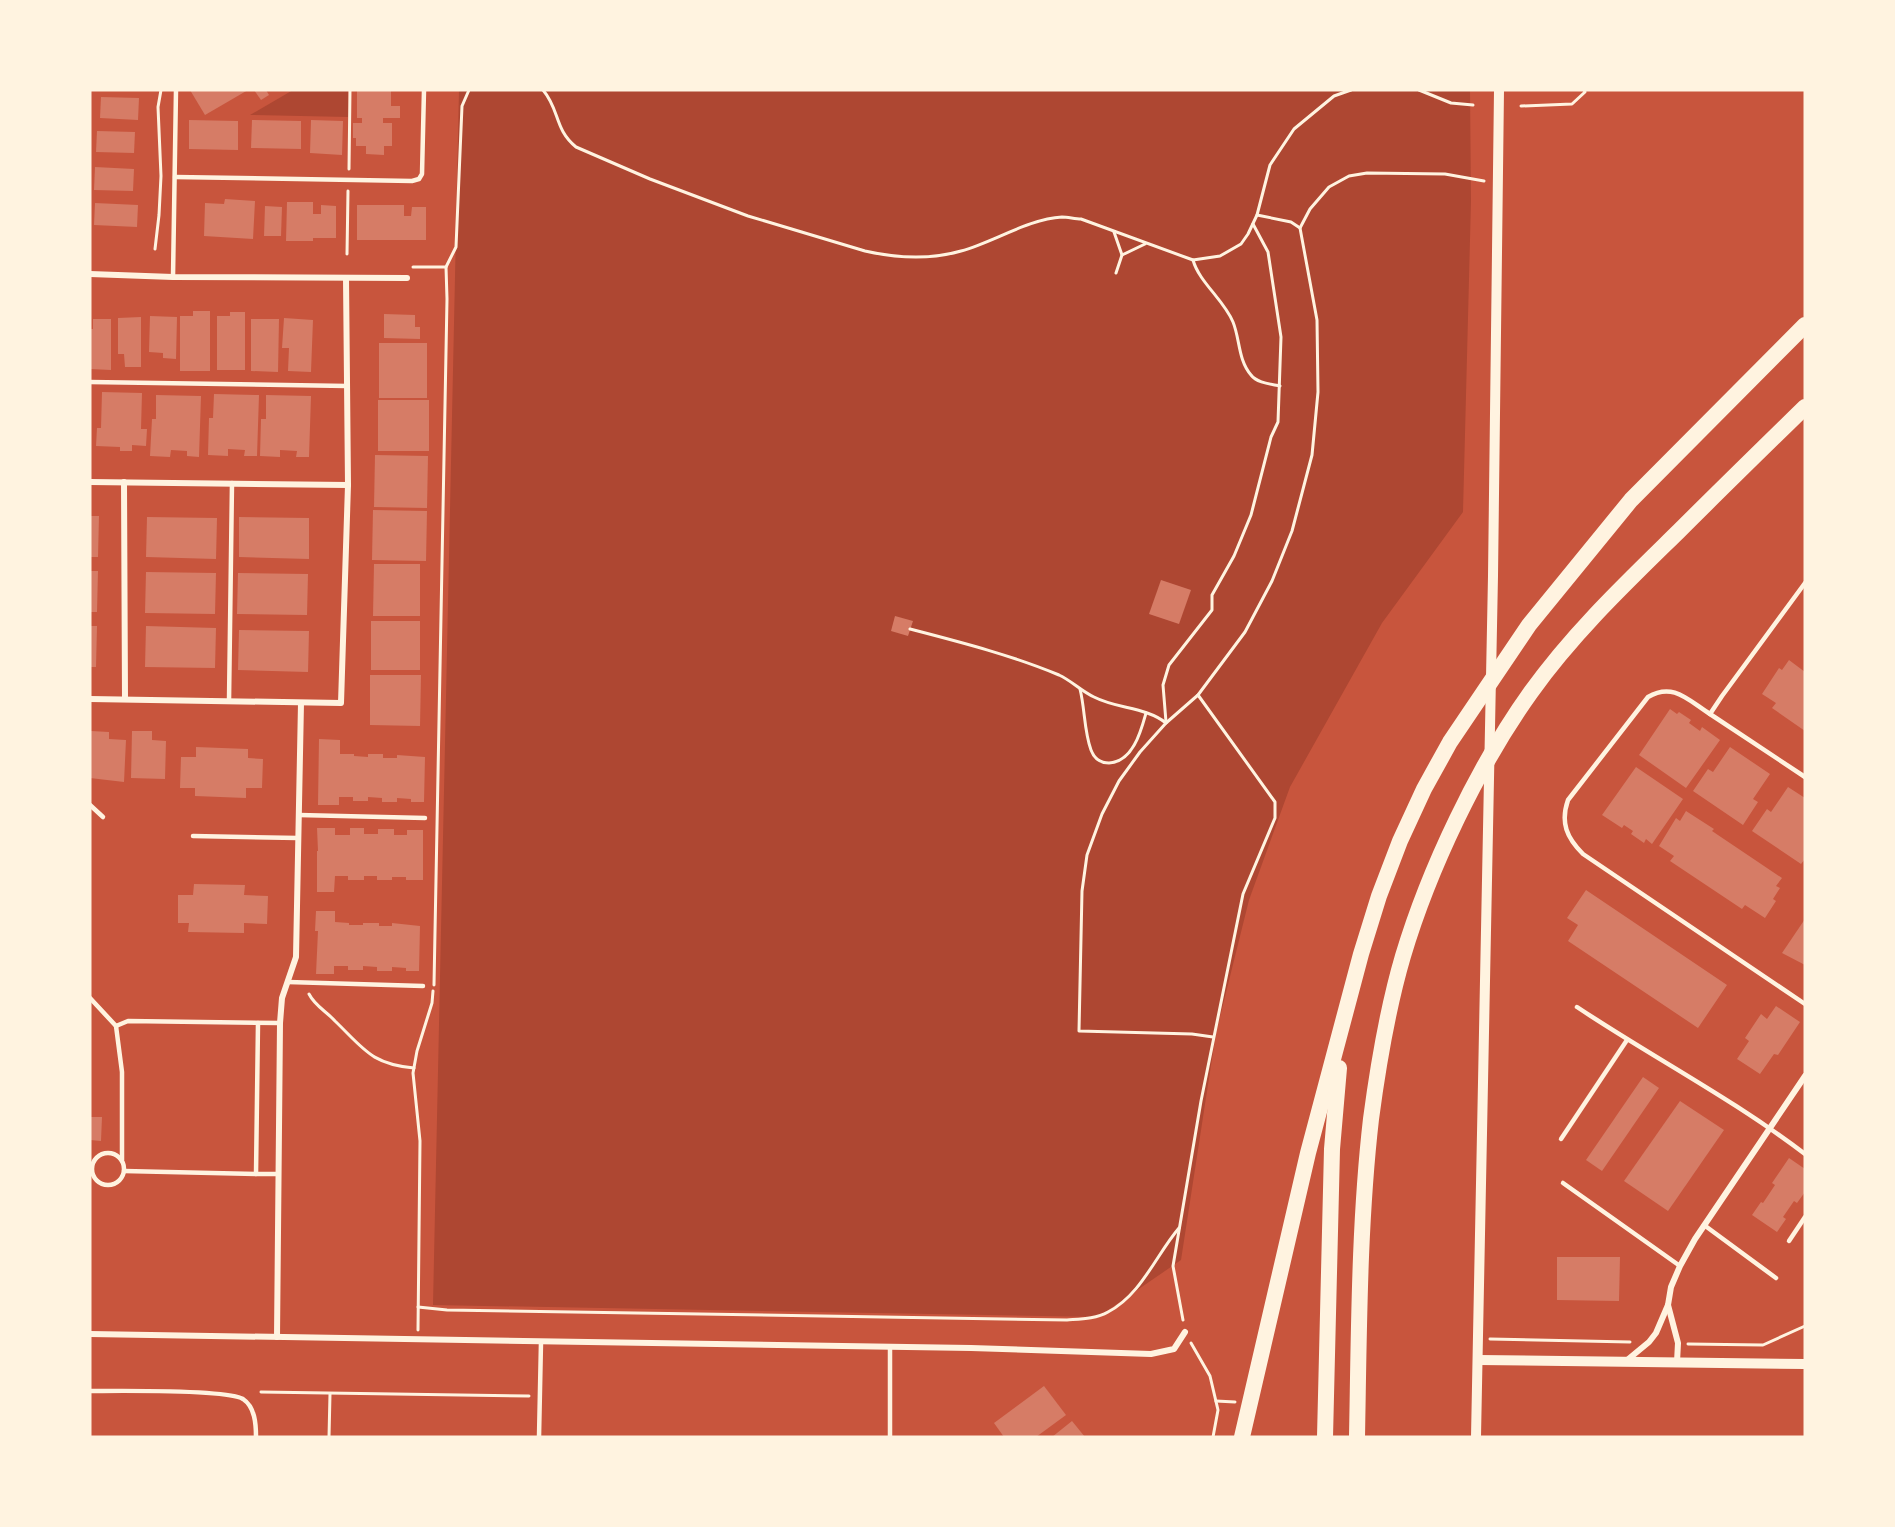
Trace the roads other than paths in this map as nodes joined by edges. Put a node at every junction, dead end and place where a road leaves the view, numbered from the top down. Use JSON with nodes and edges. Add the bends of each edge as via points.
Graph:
{"nodes":[{"id":1,"x":176,"y":90,"type":"edge"},
{"id":2,"x":424,"y":90,"type":"edge"},
{"id":3,"x":1499,"y":90,"type":"edge"},
{"id":4,"x":175,"y":177,"type":"junction"},
{"id":5,"x":90,"y":274,"type":"edge"},
{"id":6,"x":173,"y":277,"type":"junction"},
{"id":7,"x":346,"y":278,"type":"junction"},
{"id":8,"x":406,"y":278,"type":"road end"},
{"id":9,"x":1805,"y":325,"type":"edge"},
{"id":10,"x":90,"y":382,"type":"edge"},
{"id":11,"x":347,"y":386,"type":"junction"},
{"id":12,"x":1805,"y":406,"type":"edge"},
{"id":13,"x":90,"y":482,"type":"edge"},
{"id":14,"x":124,"y":482,"type":"junction"},
{"id":15,"x":232,"y":483,"type":"junction"},
{"id":16,"x":348,"y":485,"type":"junction"},
{"id":17,"x":1805,"y":583,"type":"edge"},
{"id":18,"x":90,"y":699,"type":"edge"},
{"id":19,"x":125,"y":699,"type":"junction"},
{"id":20,"x":229,"y":701,"type":"junction"},
{"id":21,"x":301,"y":703,"type":"junction"},
{"id":22,"x":1710,"y":714,"type":"junction"},
{"id":23,"x":1805,"y":777,"type":"edge"},
{"id":24,"x":90,"y":805,"type":"edge"},
{"id":25,"x":299,"y":815,"type":"junction"},
{"id":26,"x":103,"y":817,"type":"dead end"},
{"id":27,"x":425,"y":818,"type":"dead end"},
{"id":28,"x":193,"y":836,"type":"dead end"},
{"id":29,"x":298,"y":838,"type":"junction"},
{"id":30,"x":288,"y":982,"type":"junction"},
{"id":31,"x":423,"y":986,"type":"dead end"},
{"id":32,"x":90,"y":998,"type":"edge"},
{"id":33,"x":1805,"y":1004,"type":"edge"},
{"id":34,"x":1577,"y":1007,"type":"dead end"},
{"id":35,"x":1346,"y":1008,"type":"junction"},
{"id":36,"x":258,"y":1023,"type":"junction"},
{"id":37,"x":280,"y":1023,"type":"junction"},
{"id":38,"x":116,"y":1026,"type":"junction"},
{"id":39,"x":1627,"y":1040,"type":"junction"},
{"id":40,"x":1805,"y":1076,"type":"edge"},
{"id":41,"x":1770,"y":1127,"type":"junction"},
{"id":42,"x":1561,"y":1139,"type":"dead end"},
{"id":43,"x":1805,"y":1154,"type":"edge"},
{"id":44,"x":122,"y":1160,"type":"junction"},
{"id":45,"x":124,"y":1171,"type":"junction"},
{"id":46,"x":256,"y":1174,"type":"junction"},
{"id":47,"x":278,"y":1174,"type":"junction"},
{"id":48,"x":1563,"y":1183,"type":"dead end"},
{"id":49,"x":1805,"y":1217,"type":"edge"},
{"id":50,"x":1704,"y":1225,"type":"junction"},
{"id":51,"x":1789,"y":1241,"type":"dead end"},
{"id":52,"x":1680,"y":1266,"type":"junction"},
{"id":53,"x":1776,"y":1278,"type":"dead end"},
{"id":54,"x":1668,"y":1305,"type":"junction"},
{"id":55,"x":1185,"y":1332,"type":"road end"},
{"id":56,"x":90,"y":1334,"type":"edge"},
{"id":57,"x":277,"y":1337,"type":"junction"},
{"id":58,"x":541,"y":1342,"type":"junction"},
{"id":59,"x":890,"y":1347,"type":"junction"},
{"id":60,"x":1479,"y":1360,"type":"junction"},
{"id":61,"x":1625,"y":1362,"type":"junction"},
{"id":62,"x":1677,"y":1362,"type":"junction"},
{"id":63,"x":1805,"y":1364,"type":"edge"},
{"id":64,"x":90,"y":1391,"type":"edge"},
{"id":65,"x":256,"y":1437,"type":"edge"},
{"id":66,"x":539,"y":1437,"type":"edge"},
{"id":67,"x":890,"y":1437,"type":"edge"},
{"id":68,"x":1242,"y":1437,"type":"edge"},
{"id":69,"x":1324,"y":1437,"type":"edge"},
{"id":70,"x":1357,"y":1437,"type":"edge"},
{"id":71,"x":1476,"y":1437,"type":"edge"}],
"edges":[{"from":1,"to":4,"type":"lane"},
{"from":2,"to":4,"type":"lane","via":[[422,174],[412,182]]},
{"from":3,"to":60,"type":"street"},
{"from":4,"to":6,"type":"lane"},
{"from":5,"to":6,"type":"street"},
{"from":6,"to":7,"type":"street"},
{"from":7,"to":8,"type":"street"},
{"from":7,"to":11,"type":"street"},
{"from":9,"to":35,"type":"highway","via":[[1631,500],[1510,651],[1450,742],[1400,841],[1379,896]]},
{"from":10,"to":11,"type":"lane"},
{"from":11,"to":16,"type":"street"},
{"from":12,"to":70,"type":"highway","via":[[1645,564],[1562,653],[1498,745],[1442,854],[1403,957],[1371,1118],[1361,1269]]},
{"from":13,"to":14,"type":"street"},
{"from":14,"to":15,"type":"street"},
{"from":14,"to":19,"type":"street"},
{"from":15,"to":16,"type":"street"},
{"from":15,"to":20,"type":"lane"},
{"from":16,"to":21,"type":"street","via":[[341,703]]},
{"from":17,"to":22,"type":"lane"},
{"from":18,"to":19,"type":"street"},
{"from":19,"to":20,"type":"street"},
{"from":20,"to":21,"type":"street"},
{"from":21,"to":25,"type":"street"},
{"from":22,"to":23,"type":"lane"},
{"from":22,"to":33,"type":"lane","via":[[1668,690],[1648,697],[1568,800],[1564,811],[1568,836],[1583,854]]},
{"from":24,"to":26,"type":"lane"},
{"from":25,"to":27,"type":"lane"},
{"from":25,"to":29,"type":"street"},
{"from":28,"to":29,"type":"lane"},
{"from":29,"to":30,"type":"street","via":[[296,957]]},
{"from":30,"to":31,"type":"lane"},
{"from":30,"to":37,"type":"street"},
{"from":32,"to":38,"type":"lane"},
{"from":34,"to":39,"type":"lane"},
{"from":35,"to":68,"type":"highway"},
{"from":35,"to":69,"type":"highway","via":[[1332,1149]]},
{"from":36,"to":37,"type":"lane"},
{"from":36,"to":38,"type":"lane","via":[[128,1021]]},
{"from":36,"to":46,"type":"lane"},
{"from":37,"to":47,"type":"street"},
{"from":38,"to":44,"type":"lane","via":[[122,1072]]},
{"from":39,"to":41,"type":"lane"},
{"from":39,"to":42,"type":"lane"},
{"from":40,"to":41,"type":"street"},
{"from":41,"to":43,"type":"lane"},
{"from":41,"to":50,"type":"street"},
{"from":44,"to":45,"type":"lane"},
{"from":44,"to":45,"type":"lane","via":[[114,1153],[102,1153],[93,1162],[92,1174],[100,1183],[111,1185],[120,1180]]},
{"from":45,"to":46,"type":"lane"},
{"from":46,"to":47,"type":"lane"},
{"from":47,"to":57,"type":"street"},
{"from":48,"to":52,"type":"lane"},
{"from":49,"to":51,"type":"lane"},
{"from":50,"to":52,"type":"street"},
{"from":50,"to":53,"type":"lane"},
{"from":52,"to":54,"type":"street"},
{"from":54,"to":61,"type":"street","via":[[1656,1333]]},
{"from":54,"to":62,"type":"street","via":[[1678,1343]]},
{"from":55,"to":59,"type":"street","via":[[1174,1349],[1151,1354]]},
{"from":56,"to":57,"type":"street"},
{"from":57,"to":58,"type":"street"},
{"from":58,"to":59,"type":"street"},
{"from":58,"to":66,"type":"lane"},
{"from":59,"to":67,"type":"lane"},
{"from":60,"to":61,"type":"street"},
{"from":60,"to":71,"type":"street"},
{"from":61,"to":62,"type":"street"},
{"from":62,"to":63,"type":"street"},
{"from":64,"to":65,"type":"lane","via":[[223,1394],[242,1398],[252,1408]]}]}
